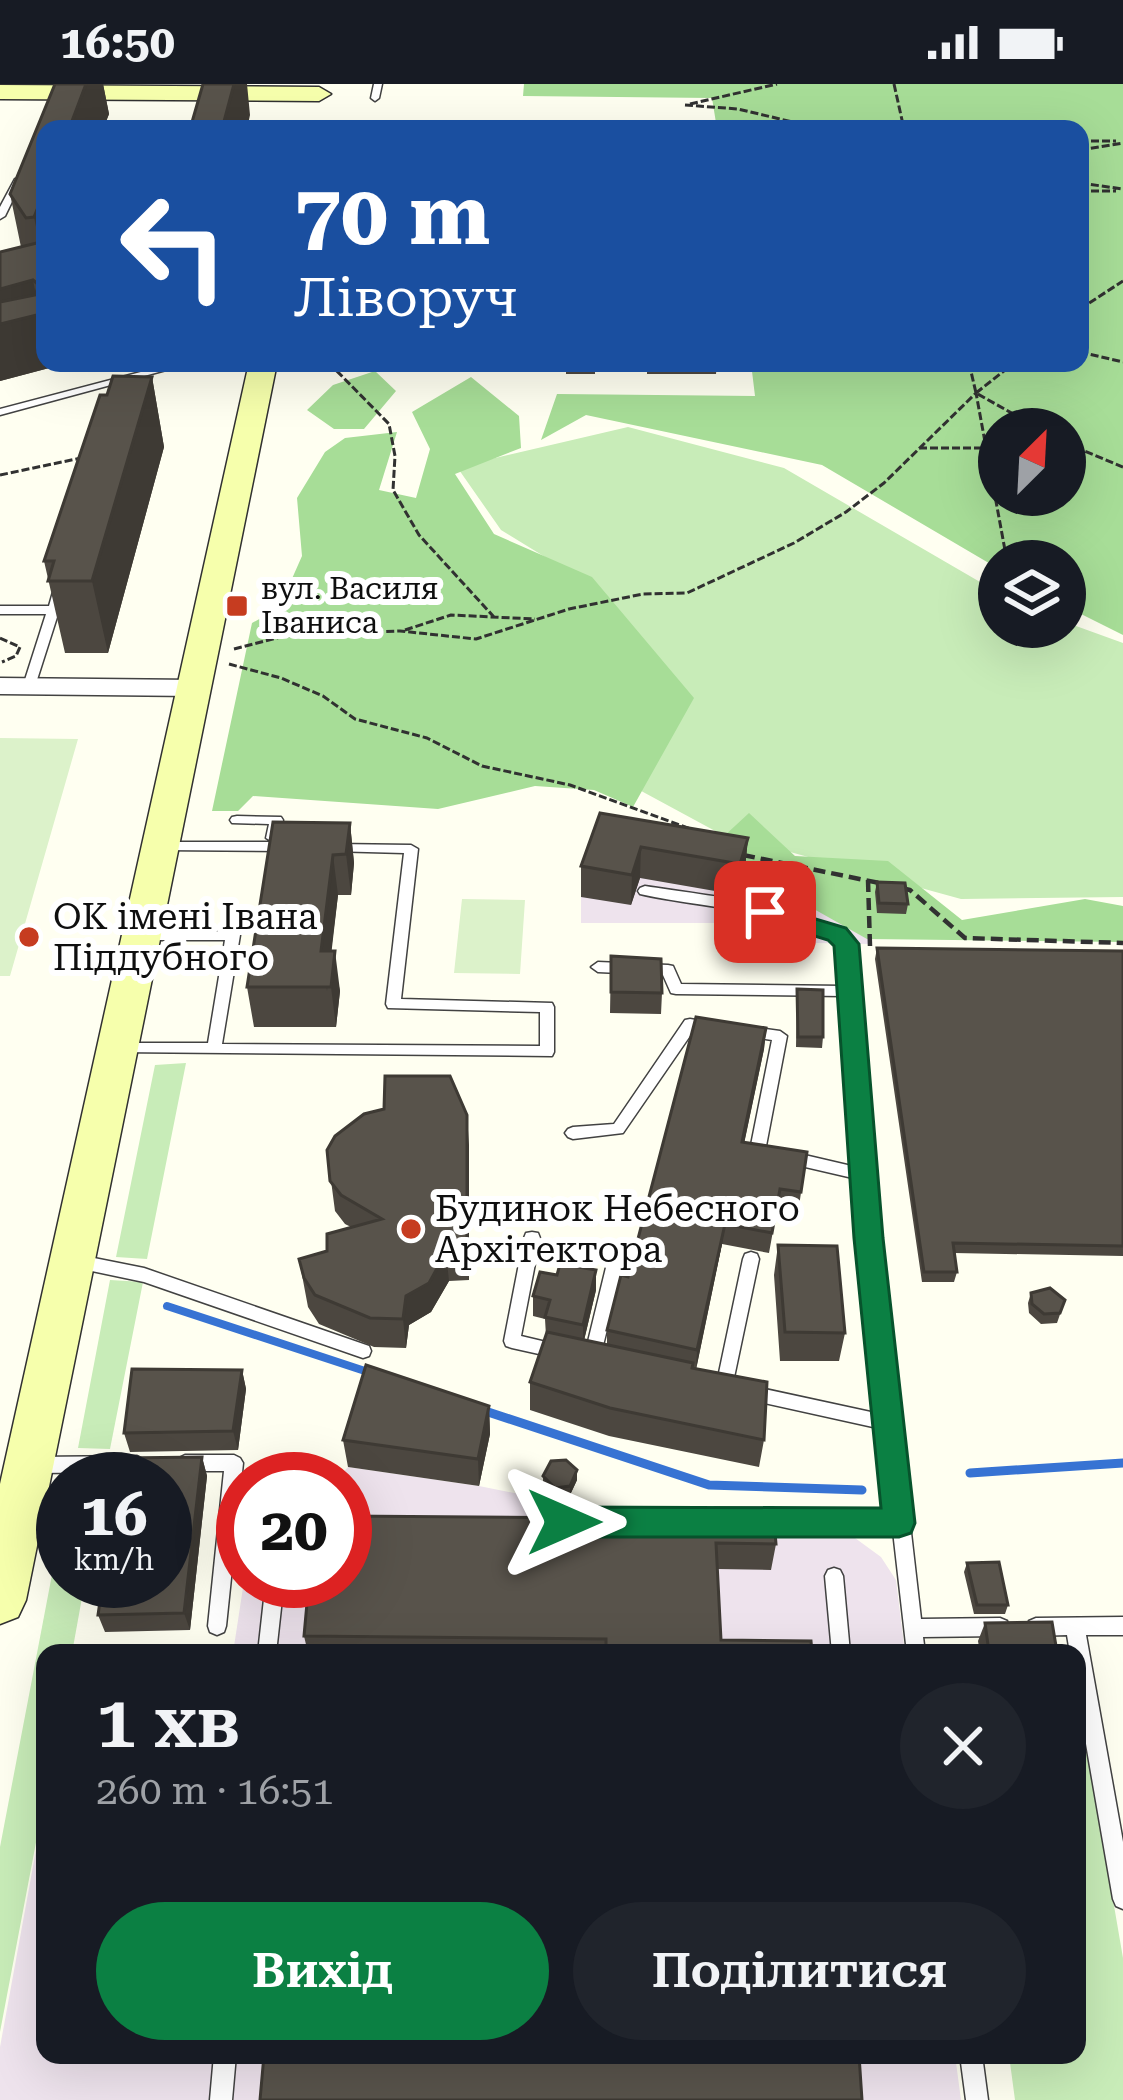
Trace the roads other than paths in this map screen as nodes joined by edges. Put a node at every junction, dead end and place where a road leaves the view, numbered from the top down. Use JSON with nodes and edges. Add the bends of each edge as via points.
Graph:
{"nodes":[{"id":1,"x":378,"y":84,"type":"edge"},
{"id":2,"x":320,"y":89,"type":"edge"},
{"id":3,"x":0,"y":92,"type":"edge"},
{"id":4,"x":375,"y":98,"type":"dead end"},
{"id":5,"x":315,"y":120,"type":"edge"},
{"id":6,"x":27,"y":164,"type":"edge"},
{"id":7,"x":0,"y":216,"type":"edge"},
{"id":8,"x":143,"y":372,"type":"edge"},
{"id":9,"x":261,"y":372,"type":"edge"},
{"id":10,"x":0,"y":412,"type":"edge"},
{"id":11,"x":61,"y":587,"type":"edge"},
{"id":12,"x":0,"y":610,"type":"edge"},
{"id":13,"x":53,"y":610,"type":"junction"},
{"id":14,"x":0,"y":686,"type":"edge"},
{"id":15,"x":29,"y":686,"type":"junction"},
{"id":16,"x":195,"y":688,"type":"junction"},
{"id":17,"x":237,"y":820,"type":"dead end"},
{"id":18,"x":162,"y":846,"type":"junction"},
{"id":19,"x":271,"y":847,"type":"junction"},
{"id":20,"x":302,"y":848,"type":"edge"},
{"id":21,"x":324,"y":848,"type":"edge"},
{"id":22,"x":645,"y":891,"type":"dead end"},
{"id":23,"x":142,"y":935,"type":"junction"},
{"id":24,"x":598,"y":967,"type":"dead end"},
{"id":25,"x":853,"y":991,"type":"junction"},
{"id":26,"x":118,"y":1048,"type":"junction"},
{"id":27,"x":214,"y":1049,"type":"junction"},
{"id":28,"x":572,"y":1132,"type":"dead end"},
{"id":29,"x":865,"y":1175,"type":"junction"},
{"id":30,"x":532,"y":1238,"type":"dead end"},
{"id":31,"x":619,"y":1247,"type":"dead end"},
{"id":32,"x":751,"y":1259,"type":"dead end"},
{"id":33,"x":73,"y":1261,"type":"junction"},
{"id":34,"x":363,"y":1351,"type":"dead end"},
{"id":35,"x":592,"y":1358,"type":"junction"},
{"id":36,"x":614,"y":1363,"type":"edge"},
{"id":37,"x":702,"y":1382,"type":"edge"},
{"id":38,"x":724,"y":1387,"type":"junction"},
{"id":39,"x":889,"y":1423,"type":"junction"},
{"id":40,"x":192,"y":1463,"type":"edge"},
{"id":41,"x":29,"y":1465,"type":"junction"},
{"id":42,"x":36,"y":1465,"type":"edge"},
{"id":43,"x":740,"y":1522,"type":"edge"},
{"id":44,"x":899,"y":1523,"type":"junction"},
{"id":45,"x":834,"y":1576,"type":"dead end"},
{"id":46,"x":0,"y":1600,"type":"edge"},
{"id":47,"x":271,"y":1608,"type":"edge"},
{"id":48,"x":217,"y":1626,"type":"dead end"},
{"id":49,"x":1123,"y":1626,"type":"edge"},
{"id":50,"x":1076,"y":1627,"type":"junction"},
{"id":51,"x":913,"y":1628,"type":"junction"},
{"id":52,"x":268,"y":1644,"type":"edge"},
{"id":53,"x":840,"y":1644,"type":"edge"},
{"id":54,"x":915,"y":1644,"type":"edge"},
{"id":55,"x":1079,"y":1644,"type":"edge"},
{"id":56,"x":1086,"y":1685,"type":"edge"},
{"id":57,"x":1123,"y":1898,"type":"edge"},
{"id":58,"x":224,"y":2064,"type":"edge"},
{"id":59,"x":971,"y":2064,"type":"edge"},
{"id":60,"x":220,"y":2100,"type":"edge"},
{"id":61,"x":977,"y":2100,"type":"edge"}],
"edges":[{"from":1,"to":4,"type":"lane"},
{"from":2,"to":3,"type":"street","via":[[212,99]]},
{"from":2,"to":5,"type":"street"},
{"from":6,"to":7,"type":"lane"},
{"from":8,"to":10,"type":"lane"},
{"from":9,"to":16,"type":"street"},
{"from":11,"to":13,"type":"lane"},
{"from":12,"to":13,"type":"lane"},
{"from":13,"to":15,"type":"lane"},
{"from":14,"to":15,"type":"street"},
{"from":15,"to":16,"type":"street"},
{"from":16,"to":18,"type":"street"},
{"from":17,"to":19,"type":"lane","via":[[276,820]]},
{"from":18,"to":19,"type":"lane"},
{"from":18,"to":23,"type":"street"},
{"from":19,"to":20,"type":"lane"},
{"from":21,"to":27,"type":"lane","via":[[411,849],[393,1004],[548,1007],[547,1052]]},
{"from":22,"to":25,"type":"lane","via":[[837,934],[847,944]]},
{"from":23,"to":26,"type":"street"},
{"from":23,"to":27,"type":"lane","via":[[233,935]]},
{"from":24,"to":25,"type":"lane","via":[[668,970],[676,988]]},
{"from":25,"to":29,"type":"lane"},
{"from":26,"to":27,"type":"lane"},
{"from":26,"to":33,"type":"street"},
{"from":28,"to":29,"type":"lane","via":[[618,1129],[689,1024],[780,1036],[758,1150]]},
{"from":29,"to":39,"type":"lane"},
{"from":30,"to":35,"type":"lane","via":[[512,1341]]},
{"from":31,"to":35,"type":"lane"},
{"from":32,"to":38,"type":"lane"},
{"from":33,"to":34,"type":"lane","via":[[144,1275]]},
{"from":33,"to":41,"type":"street"},
{"from":35,"to":36,"type":"lane"},
{"from":37,"to":38,"type":"lane"},
{"from":38,"to":39,"type":"lane"},
{"from":39,"to":44,"type":"lane"},
{"from":40,"to":48,"type":"lane","via":[[234,1463]]},
{"from":41,"to":42,"type":"lane"},
{"from":41,"to":46,"type":"street"},
{"from":43,"to":44,"type":"lane"},
{"from":44,"to":51,"type":"lane"},
{"from":45,"to":53,"type":"lane"},
{"from":47,"to":52,"type":"lane"},
{"from":49,"to":50,"type":"lane"},
{"from":50,"to":51,"type":"lane"},
{"from":50,"to":55,"type":"lane"},
{"from":51,"to":54,"type":"lane"},
{"from":56,"to":57,"type":"lane"},
{"from":58,"to":60,"type":"lane"},
{"from":59,"to":61,"type":"lane"}]}
